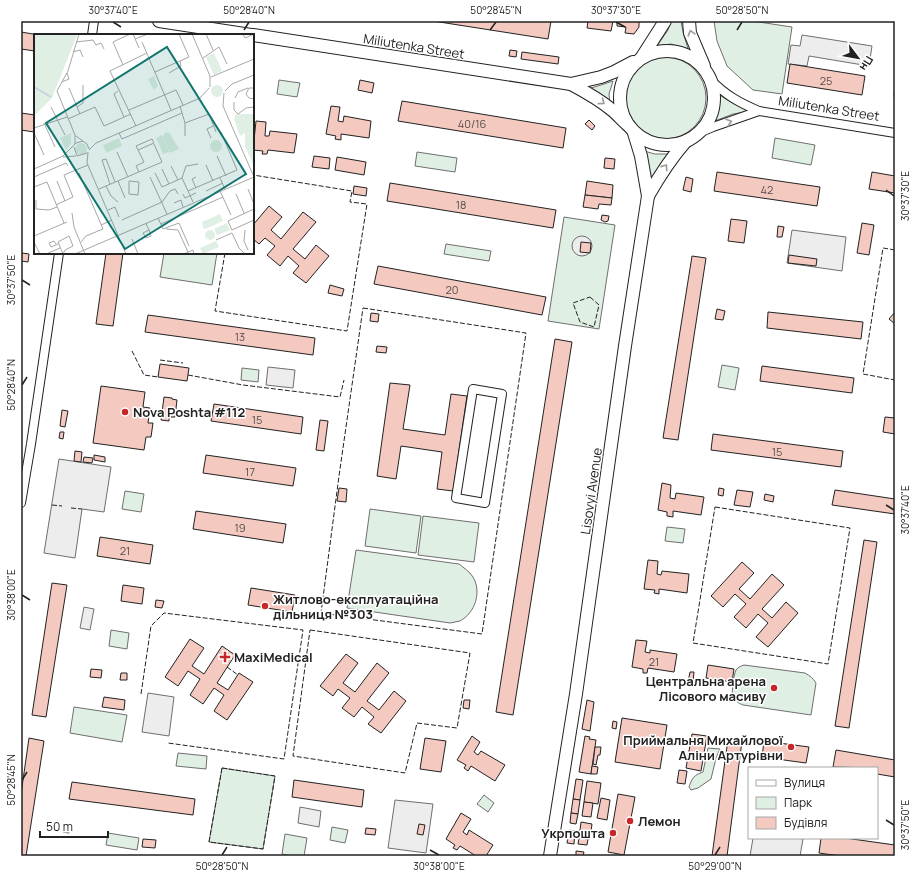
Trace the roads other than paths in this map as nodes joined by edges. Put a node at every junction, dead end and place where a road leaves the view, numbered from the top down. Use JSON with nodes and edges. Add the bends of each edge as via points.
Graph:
{"nodes":[{"id":1,"x":94,"y":21,"type":"edge"},
{"id":2,"x":159,"y":21,"type":"edge"},
{"id":3,"x":665,"y":21,"type":"edge"},
{"id":4,"x":689,"y":21,"type":"edge"},
{"id":5,"x":92,"y":34,"type":"edge"},
{"id":6,"x":245,"y":34,"type":"edge"},
{"id":7,"x":254,"y":35,"type":"edge"},
{"id":8,"x":640,"y":58,"type":"junction"},
{"id":9,"x":708,"y":75,"type":"junction"},
{"id":10,"x":571,"y":84,"type":"junction"},
{"id":11,"x":760,"y":111,"type":"junction"},
{"id":12,"x":631,"y":130,"type":"junction"},
{"id":13,"x":699,"y":133,"type":"junction"},
{"id":14,"x":895,"y":133,"type":"edge"},
{"id":15,"x":686,"y":141,"type":"junction"},
{"id":16,"x":648,"y":196,"type":"junction"},
{"id":17,"x":59,"y":254,"type":"edge"},
{"id":18,"x":502,"y":394,"type":"joint"},
{"id":19,"x":21,"y":503,"type":"edge"},
{"id":20,"x":550,"y":856,"type":"edge"}],
"edges":[{"from":1,"to":5,"type":"street"},
{"from":2,"to":6,"type":"street","name":"Miliutenka Street"},
{"from":3,"to":8,"type":"street"},
{"from":9,"to":4,"type":"street","one_way":true,"via":[[690,33]]},
{"from":7,"to":10,"type":"street","name":"Miliutenka Street"},
{"from":8,"to":9,"type":"street","via":[[660,51],[674,51],[688,55],[700,64]]},
{"from":8,"to":10,"type":"street","name":"Miliutenka Street","via":[[614,72]]},
{"from":8,"to":12,"type":"street","via":[[631,66],[620,91],[619,104],[623,118]]},
{"from":9,"to":11,"type":"street","name":"Miliutenka Street","via":[[730,96]]},
{"from":9,"to":13,"type":"street","via":[[714,92],[714,106]]},
{"from":10,"to":12,"type":"street","name":"Miliutenka Street","one_way":true,"via":[[612,110]]},
{"from":13,"to":11,"type":"street","name":"Miliutenka Street","one_way":true},
{"from":11,"to":14,"type":"street","name":"Miliutenka Street"},
{"from":12,"to":15,"type":"street","via":[[647,141],[660,145]]},
{"from":12,"to":16,"type":"street","via":[[643,163]]},
{"from":13,"to":15,"type":"street"},
{"from":16,"to":15,"type":"street","name":"Lisovyi Avenue","one_way":true},
{"from":16,"to":20,"type":"street","name":"Lisovyi Avenue"},
{"from":17,"to":19,"type":"street"},
{"from":18,"to":18,"type":"street","via":[[485,503],[456,498],[473,389]]}]}
